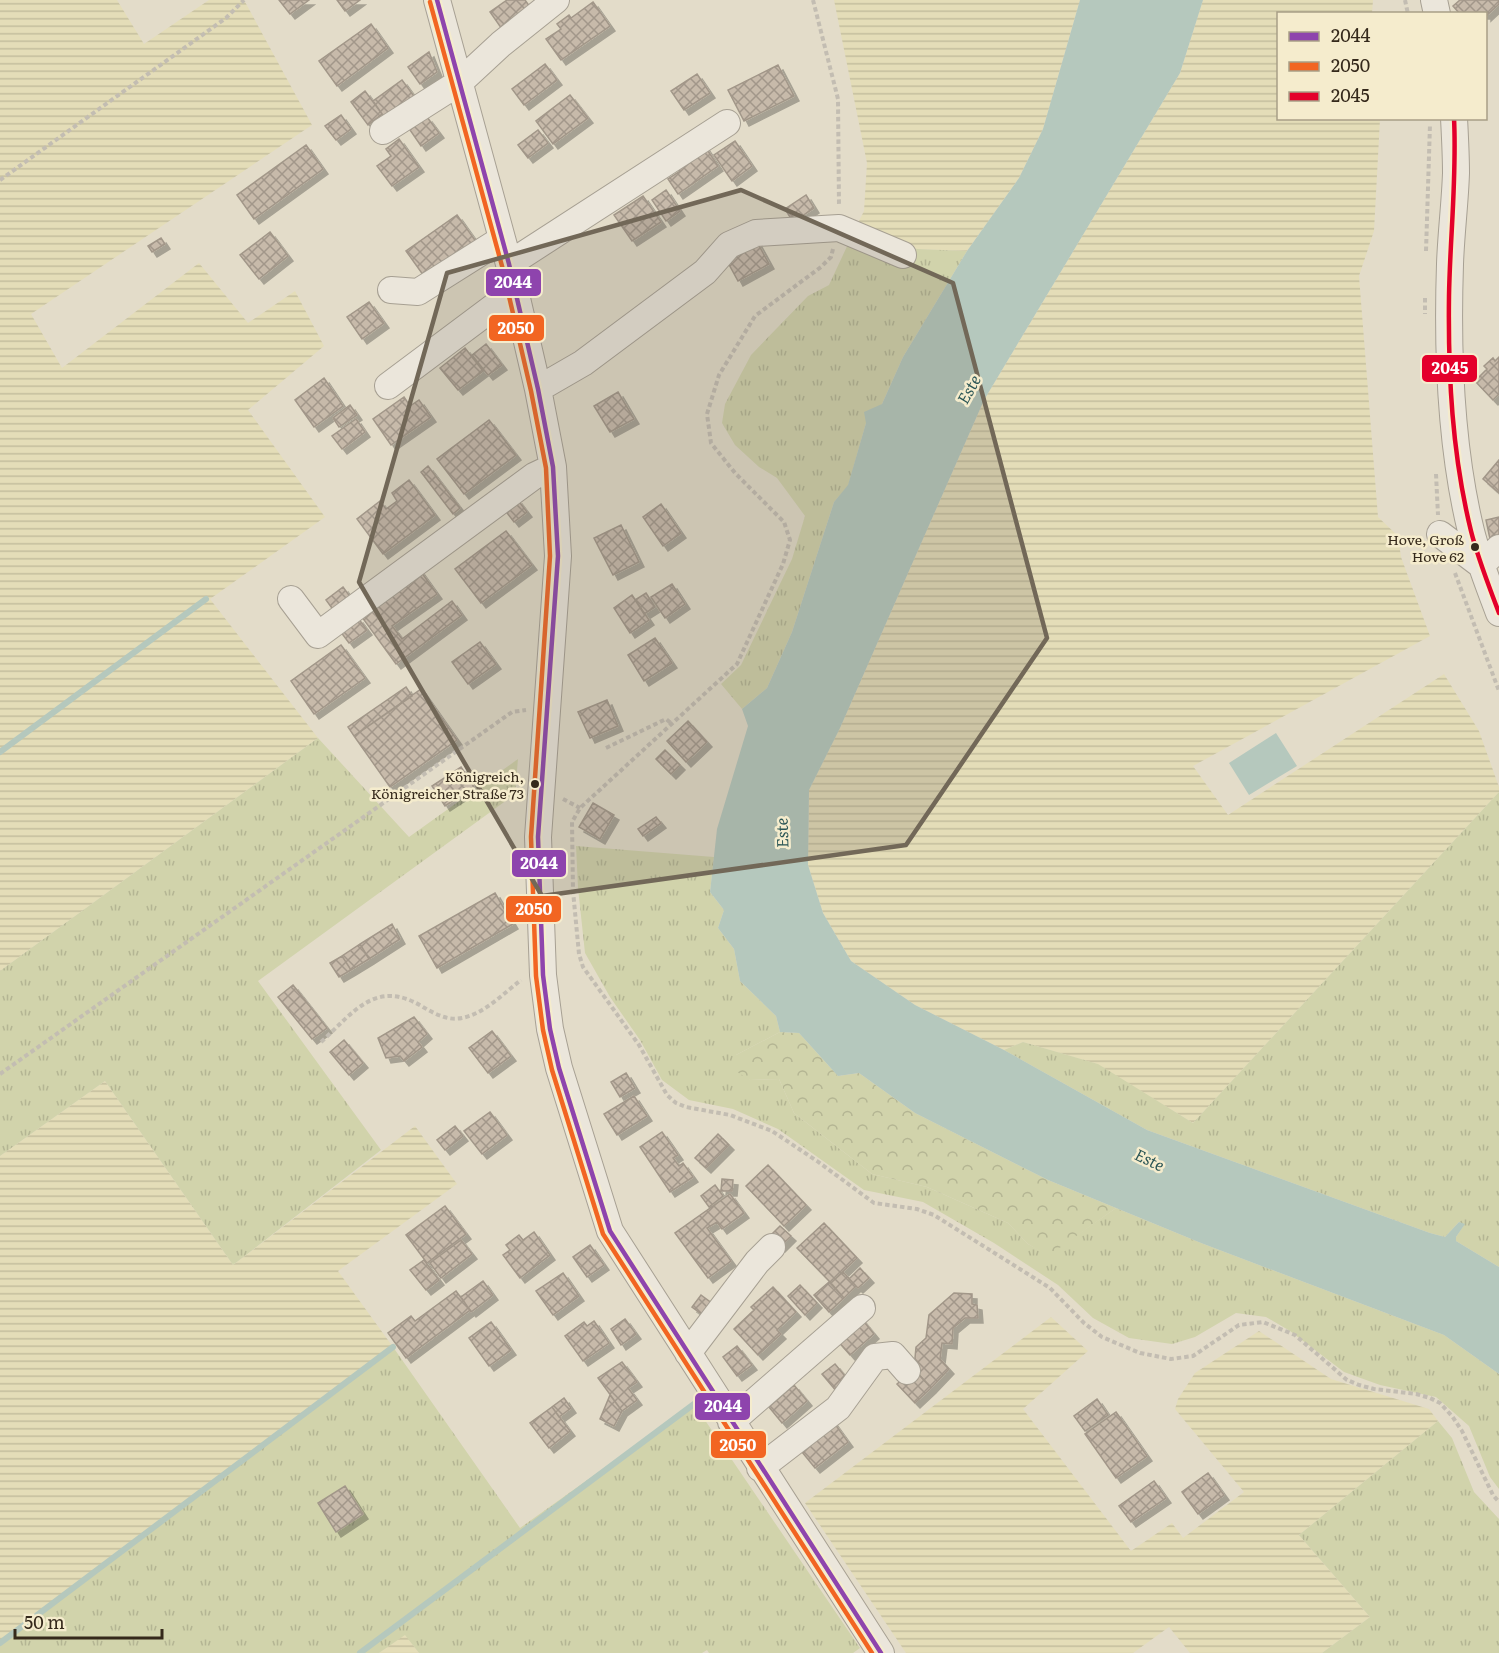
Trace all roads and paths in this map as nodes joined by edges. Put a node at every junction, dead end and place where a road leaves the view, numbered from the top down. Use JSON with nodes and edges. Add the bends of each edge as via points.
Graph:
{"nodes":[{"id":1,"x":244,"y":0,"type":"edge"},
{"id":2,"x":437,"y":0,"type":"edge"},
{"id":3,"x":556,"y":0,"type":"edge"},
{"id":4,"x":813,"y":0,"type":"edge"},
{"id":5,"x":460,"y":82,"type":"junction"},
{"id":6,"x":1454,"y":120,"type":"edge"},
{"id":7,"x":726,"y":123,"type":"dead end"},
{"id":8,"x":383,"y":131,"type":"dead end"},
{"id":9,"x":0,"y":180,"type":"edge"},
{"id":10,"x":839,"y":228,"type":"junction"},
{"id":11,"x":506,"y":252,"type":"junction"},
{"id":12,"x":903,"y":255,"type":"dead end"},
{"id":13,"x":391,"y":290,"type":"dead end"},
{"id":14,"x":515,"y":291,"type":"junction"},
{"id":15,"x":388,"y":386,"type":"dead end"},
{"id":16,"x":538,"y":389,"type":"junction"},
{"id":17,"x":554,"y":466,"type":"junction"},
{"id":18,"x":1440,"y":534,"type":"dead end"},
{"id":19,"x":1490,"y":557,"type":"edge"},
{"id":20,"x":291,"y":599,"type":"dead end"},
{"id":21,"x":1499,"y":613,"type":"edge"},
{"id":22,"x":548,"y":708,"type":"junction"},
{"id":23,"x":672,"y":724,"type":"junction"},
{"id":24,"x":606,"y":748,"type":"dead end"},
{"id":25,"x":543,"y":975,"type":"junction"},
{"id":26,"x":321,"y":1042,"type":"dead end"},
{"id":27,"x":0,"y":1074,"type":"edge"},
{"id":28,"x":772,"y":1247,"type":"dead end"},
{"id":29,"x":862,"y":1308,"type":"dead end"},
{"id":30,"x":688,"y":1353,"type":"junction"},
{"id":31,"x":907,"y":1371,"type":"dead end"},
{"id":32,"x":731,"y":1422,"type":"junction"},
{"id":33,"x":760,"y":1468,"type":"junction"},
{"id":34,"x":1499,"y":1502,"type":"edge"},
{"id":35,"x":877,"y":1652,"type":"edge"}],
"edges":[{"from":1,"to":9,"type":"path","via":[[226,18]]},
{"from":2,"to":5,"type":"street"},
{"from":3,"to":5,"type":"street"},
{"from":4,"to":10,"type":"path","via":[[838,99]]},
{"from":5,"to":8,"type":"street"},
{"from":5,"to":11,"type":"street"},
{"from":6,"to":19,"type":"street","via":[[1456,171],[1449,325],[1454,424],[1471,530]]},
{"from":7,"to":11,"type":"street"},
{"from":10,"to":12,"type":"street"},
{"from":10,"to":16,"type":"street","via":[[756,233],[729,245],[705,272],[583,363]]},
{"from":10,"to":23,"type":"path","via":[[831,257],[755,316],[719,375],[707,414],[711,443],[784,522],[790,540],[737,664]]},
{"from":11,"to":13,"type":"street","via":[[418,292]]},
{"from":11,"to":14,"type":"street"},
{"from":14,"to":15,"type":"street"},
{"from":14,"to":16,"type":"street"},
{"from":16,"to":17,"type":"street"},
{"from":17,"to":20,"type":"street","via":[[534,476],[318,635]]},
{"from":17,"to":22,"type":"street","via":[[558,555]]},
{"from":18,"to":19,"type":"street"},
{"from":19,"to":21,"type":"street"},
{"from":22,"to":25,"type":"street","via":[[538,837]]},
{"from":22,"to":27,"type":"path","via":[[512,712]]},
{"from":23,"to":24,"type":"path","via":[[666,719]]},
{"from":23,"to":34,"type":"path","via":[[580,808],[572,822],[573,891],[583,967],[639,1045],[667,1095],[686,1107],[730,1115],[772,1131],[874,1203],[934,1215],[1050,1288],[1084,1323],[1118,1345],[1155,1357],[1182,1359],[1204,1350],[1239,1324],[1263,1322],[1295,1335],[1347,1380],[1374,1389],[1430,1398],[1440,1403],[1462,1431]]},
{"from":25,"to":26,"type":"path","via":[[521,980],[477,1012],[462,1018],[440,1017],[414,1002],[391,995],[367,1000]]},
{"from":25,"to":30,"type":"street","via":[[559,1068],[610,1231]]},
{"from":28,"to":30,"type":"street"},
{"from":29,"to":32,"type":"street"},
{"from":30,"to":32,"type":"street"},
{"from":31,"to":33,"type":"street","via":[[892,1355],[875,1357],[838,1408]]},
{"from":32,"to":33,"type":"street"},
{"from":33,"to":35,"type":"street"}]}
